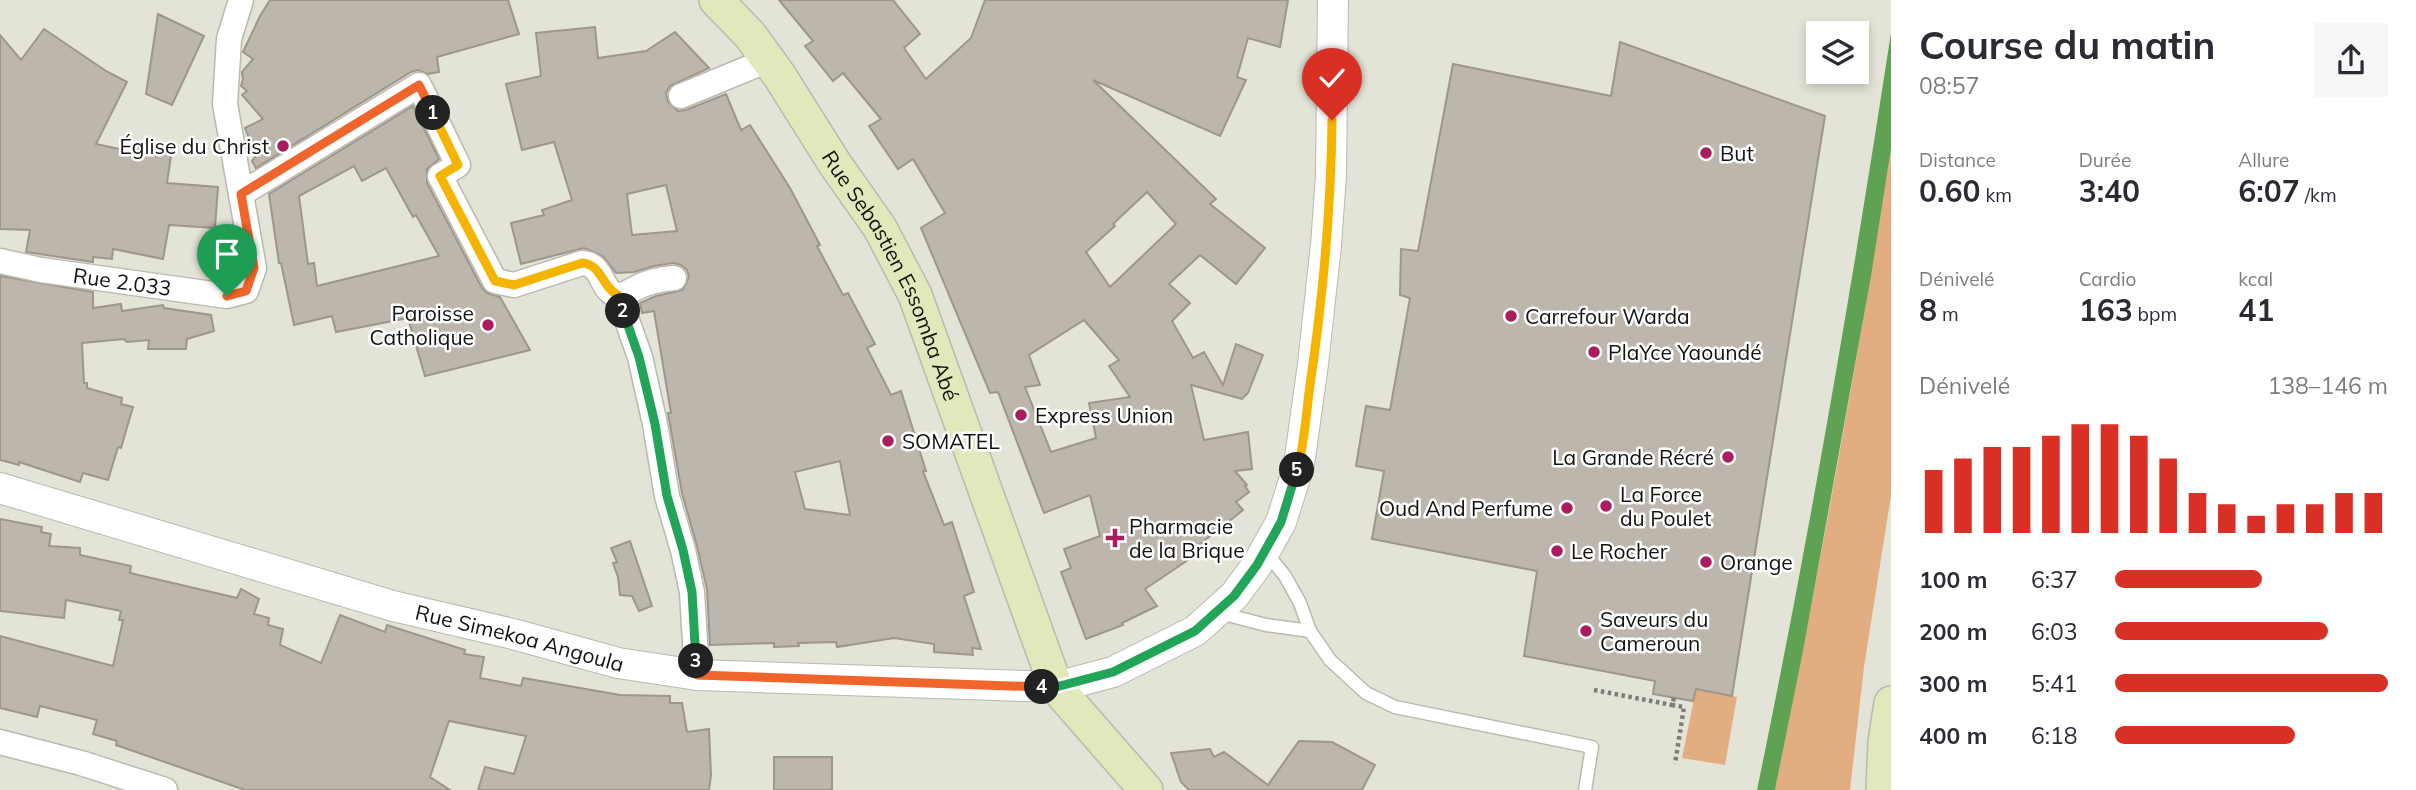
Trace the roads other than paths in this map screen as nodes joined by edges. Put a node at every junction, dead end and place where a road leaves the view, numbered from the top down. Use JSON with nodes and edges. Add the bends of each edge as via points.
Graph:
{"nodes":[{"id":1,"x":240,"y":0,"type":"edge"},
{"id":2,"x":716,"y":0,"type":"edge"},
{"id":3,"x":1333,"y":0,"type":"edge"},
{"id":4,"x":768,"y":60,"type":"junction"},
{"id":5,"x":681,"y":96,"type":"dead end"},
{"id":6,"x":241,"y":194,"type":"junction"},
{"id":7,"x":0,"y":261,"type":"edge"},
{"id":8,"x":674,"y":278,"type":"dead end"},
{"id":9,"x":618,"y":295,"type":"junction"},
{"id":10,"x":0,"y":488,"type":"edge"},
{"id":11,"x":1265,"y":551,"type":"junction"},
{"id":12,"x":1217,"y":612,"type":"junction"},
{"id":13,"x":1310,"y":631,"type":"junction"},
{"id":14,"x":697,"y":675,"type":"junction"},
{"id":15,"x":1056,"y":687,"type":"junction"},
{"id":16,"x":1891,"y":703,"type":"edge"},
{"id":17,"x":0,"y":742,"type":"edge"},
{"id":18,"x":165,"y":790,"type":"edge"},
{"id":19,"x":1146,"y":790,"type":"edge"},
{"id":20,"x":1585,"y":790,"type":"edge"},
{"id":21,"x":1882,"y":790,"type":"edge"}],
"edges":[{"from":1,"to":6,"type":"street","via":[[229,39],[225,104]]},
{"from":2,"to":4,"type":"main road","name":"Rue Sebastien Essomba Abé"},
{"from":3,"to":11,"type":"street","name":"Rue Simekoa Angoula","via":[[1331,175],[1313,364],[1298,466],[1281,522]]},
{"from":4,"to":5,"type":"street"},
{"from":4,"to":15,"type":"main road","name":"Rue Sebastien Essomba Abé","via":[[880,228],[915,295]]},
{"from":6,"to":7,"type":"street","name":"Rue 2.033","via":[[254,268],[246,291],[227,296]]},
{"from":6,"to":9,"type":"street","via":[[419,85],[458,165],[440,176],[495,281],[514,285],[590,263]]},
{"from":8,"to":9,"type":"street","via":[[650,280]]},
{"from":9,"to":14,"type":"street","via":[[639,357],[692,592]]},
{"from":10,"to":14,"type":"street","name":"Rue Simekoa Angoula","via":[[393,606],[618,663]]},
{"from":11,"to":12,"type":"street","name":"Rue Simekoa Angoula"},
{"from":11,"to":13,"type":"lane","via":[[1285,576]]},
{"from":12,"to":13,"type":"lane"},
{"from":12,"to":15,"type":"street","name":"Rue Simekoa Angoula","via":[[1195,631],[1113,672]]},
{"from":13,"to":20,"type":"lane","via":[[1330,660],[1356,685],[1395,707],[1592,747]]},
{"from":14,"to":15,"type":"street","name":"Rue Simekoa Angoula"},
{"from":15,"to":19,"type":"main road","name":"Rue Sebastien Essomba Abé"},
{"from":16,"to":21,"type":"main road"},
{"from":17,"to":18,"type":"street"}]}
